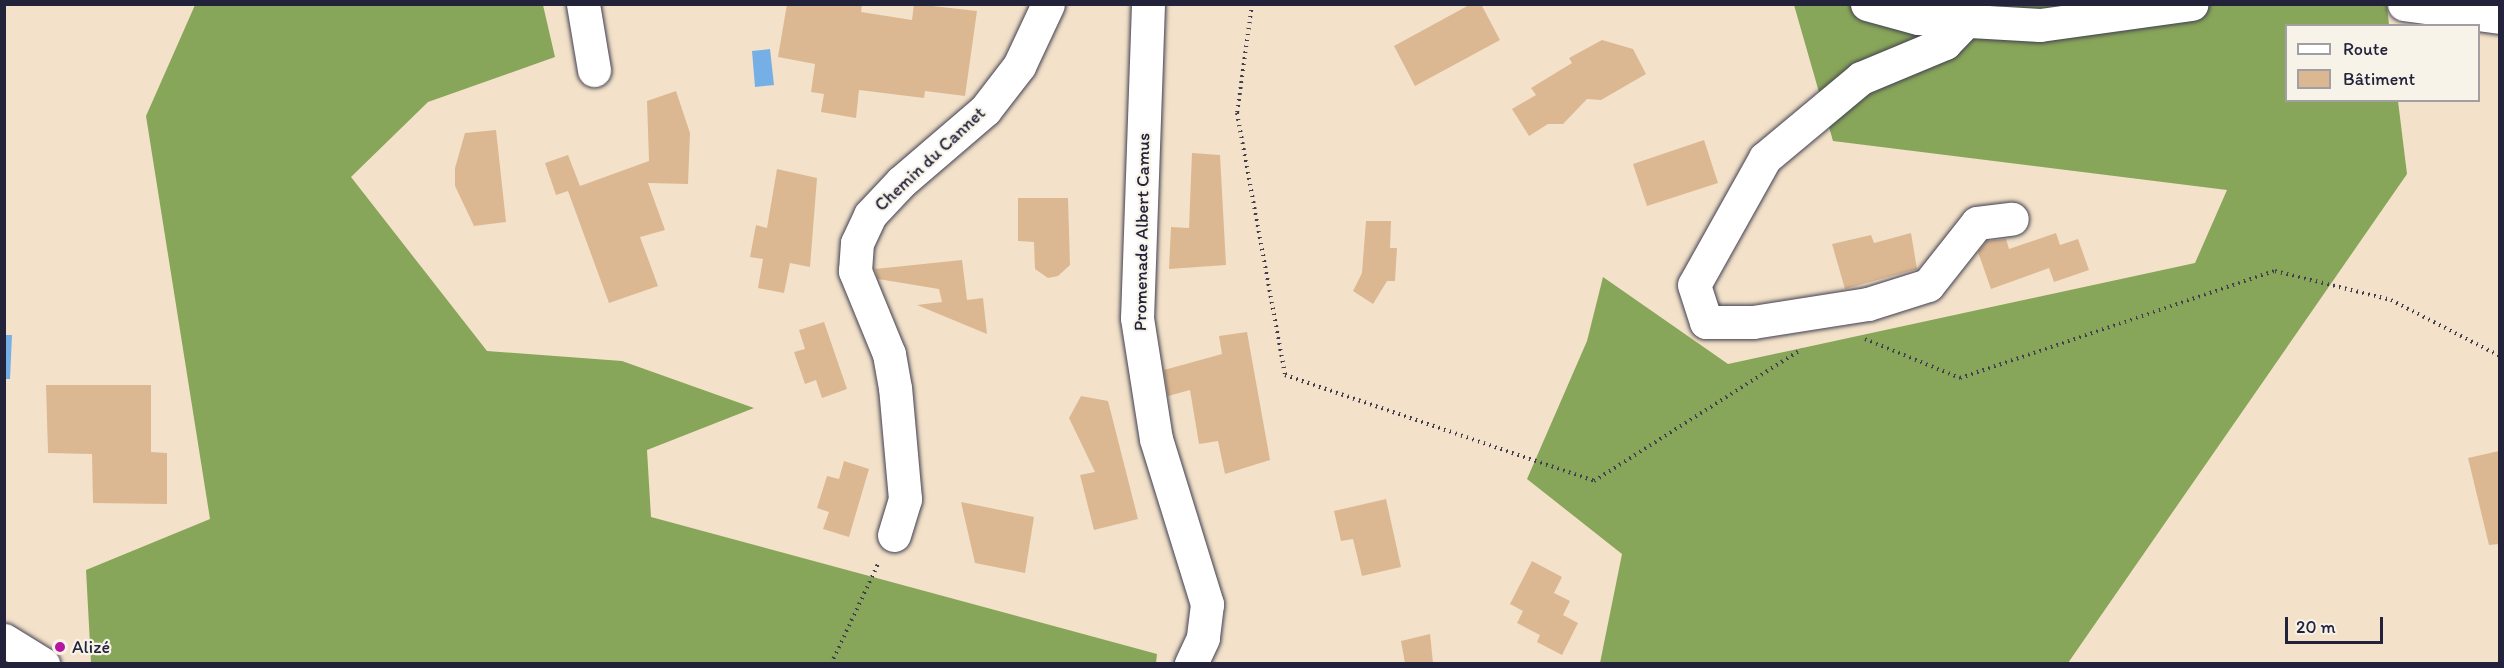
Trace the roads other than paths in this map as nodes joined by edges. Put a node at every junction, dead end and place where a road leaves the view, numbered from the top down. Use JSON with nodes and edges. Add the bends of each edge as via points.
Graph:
{"nodes":[{"id":1,"x":583,"y":4,"type":"edge"},
{"id":2,"x":1048,"y":4,"type":"edge"},
{"id":3,"x":1148,"y":4,"type":"edge"},
{"id":4,"x":1867,"y":4,"type":"edge"},
{"id":5,"x":2192,"y":4,"type":"edge"},
{"id":6,"x":2404,"y":4,"type":"edge"},
{"id":7,"x":2499,"y":18,"type":"edge"},
{"id":8,"x":1967,"y":20,"type":"junction"},
{"id":9,"x":594,"y":70,"type":"dead end"},
{"id":10,"x":2012,"y":219,"type":"dead end"},
{"id":11,"x":894,"y":535,"type":"road end"},
{"id":12,"x":4,"y":640,"type":"edge"},
{"id":13,"x":43,"y":663,"type":"edge"},
{"id":14,"x":1191,"y":663,"type":"edge"}],
"edges":[{"from":1,"to":9,"type":"street"},
{"from":2,"to":11,"type":"street","name":"Chemin du Cannet","via":[[1019,66],[985,110],[883,201],[857,243],[855,271],[889,354],[895,388],[905,499]]},
{"from":3,"to":14,"type":"street","name":"Promenade Albert Camus","via":[[1137,318],[1156,439],[1207,604],[1203,638]]},
{"from":4,"to":8,"type":"street","via":[[1918,18]]},
{"from":5,"to":8,"type":"street","via":[[2040,25]]},
{"from":6,"to":7,"type":"street"},
{"from":8,"to":10,"type":"street","via":[[1945,43],[1861,78],[1765,158],[1694,285],[1706,322],[1753,322],[1868,304],[1928,285],[1977,224]]},
{"from":12,"to":13,"type":"street"}]}
